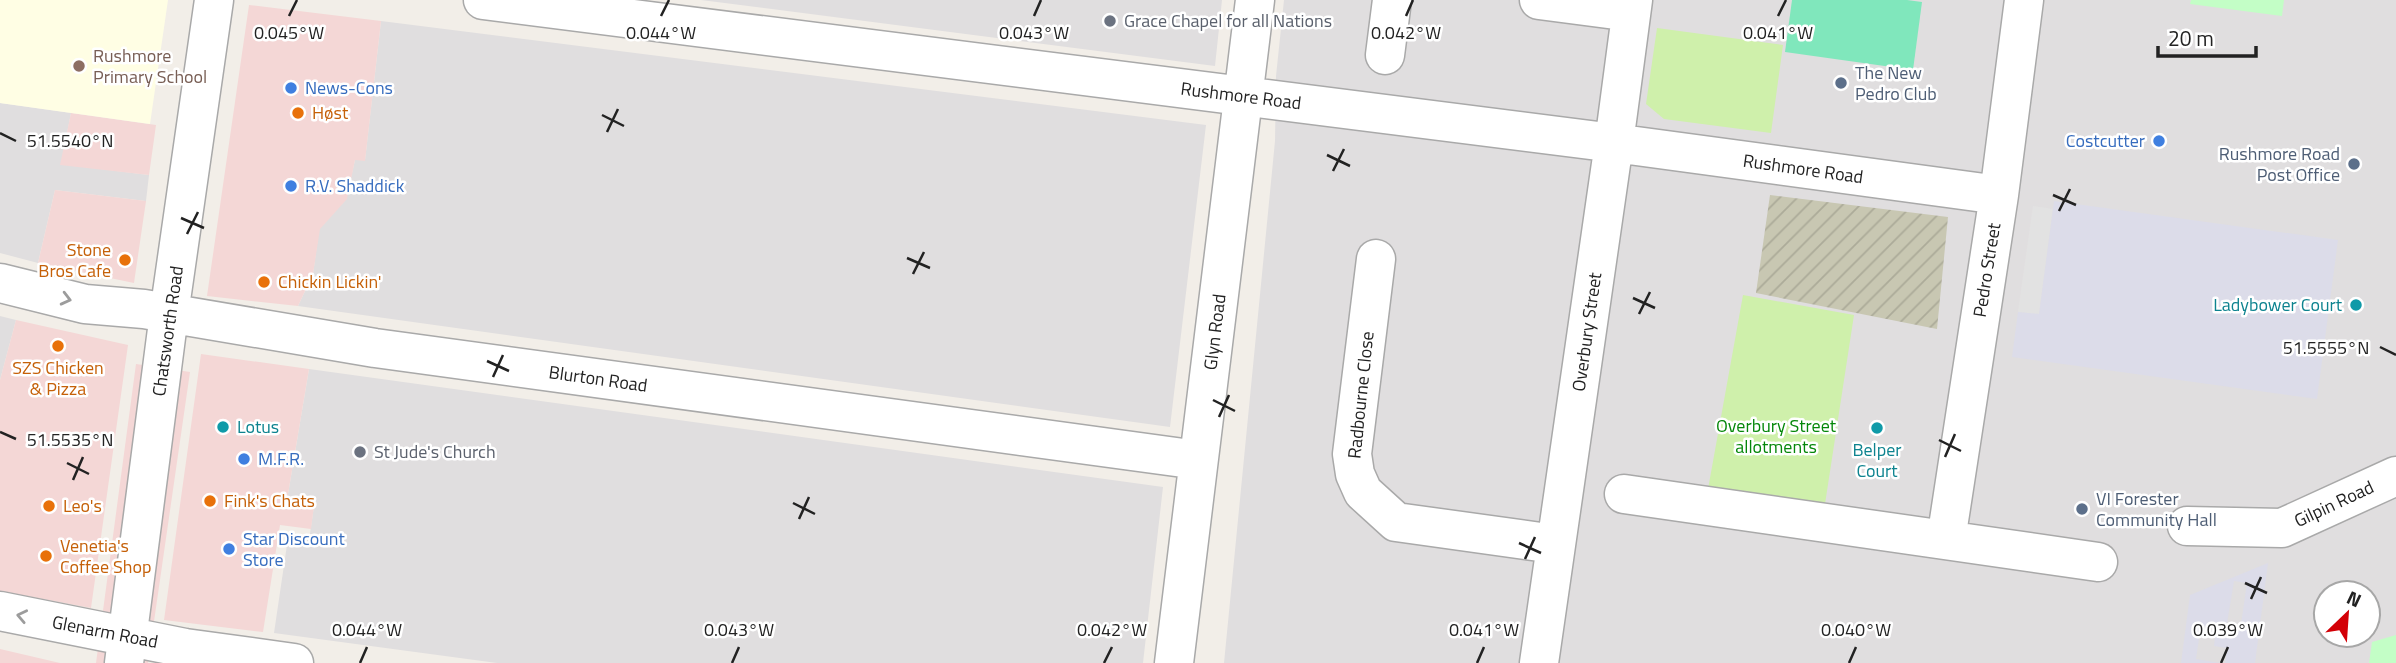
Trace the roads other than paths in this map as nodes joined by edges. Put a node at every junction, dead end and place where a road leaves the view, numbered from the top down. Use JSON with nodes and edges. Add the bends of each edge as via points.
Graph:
{"nodes":[{"id":1,"x":214,"y":0,"type":"edge"},
{"id":2,"x":483,"y":0,"type":"edge"},
{"id":3,"x":1255,"y":0,"type":"edge"},
{"id":4,"x":1392,"y":0,"type":"edge"},
{"id":5,"x":1539,"y":0,"type":"edge"},
{"id":6,"x":2024,"y":0,"type":"edge"},
{"id":7,"x":1632,"y":6,"type":"edge"},
{"id":8,"x":1385,"y":55,"type":"dead end"},
{"id":9,"x":1245,"y":97,"type":"junction"},
{"id":10,"x":1614,"y":143,"type":"junction"},
{"id":11,"x":1999,"y":195,"type":"junction"},
{"id":12,"x":1376,"y":259,"type":"dead end"},
{"id":13,"x":0,"y":283,"type":"edge"},
{"id":14,"x":170,"y":314,"type":"junction"},
{"id":15,"x":1198,"y":460,"type":"junction"},
{"id":16,"x":2396,"y":476,"type":"edge"},
{"id":17,"x":1624,"y":494,"type":"dead end"},
{"id":18,"x":2187,"y":526,"type":"dead end"},
{"id":19,"x":1946,"y":540,"type":"junction"},
{"id":20,"x":1555,"y":544,"type":"junction"},
{"id":21,"x":2098,"y":562,"type":"dead end"},
{"id":22,"x":0,"y":611,"type":"edge"},
{"id":23,"x":126,"y":650,"type":"edge"},
{"id":24,"x":294,"y":663,"type":"edge"},
{"id":25,"x":1174,"y":663,"type":"edge"},
{"id":26,"x":1539,"y":663,"type":"edge"}],
"edges":[{"from":1,"to":14,"type":"street","name":"Chatsworth Road"},
{"from":2,"to":9,"type":"street","name":"Rushmore Road"},
{"from":3,"to":9,"type":"street","name":"Glyn Road"},
{"from":4,"to":8,"type":"street"},
{"from":5,"to":7,"type":"street"},
{"from":6,"to":11,"type":"street","name":"Pedro Street"},
{"from":7,"to":10,"type":"street","name":"Overbury Street"},
{"from":9,"to":10,"type":"street","name":"Rushmore Road"},
{"from":9,"to":15,"type":"street","name":"Glyn Road"},
{"from":10,"to":11,"type":"street","name":"Rushmore Road"},
{"from":10,"to":20,"type":"street","name":"Overbury Street"},
{"from":11,"to":19,"type":"street","name":"Pedro Street"},
{"from":12,"to":20,"type":"street","name":"Radbourne Close","via":[[1352,454],[1363,492],[1396,522]]},
{"from":13,"to":14,"type":"street","name":"Blurton Road","one_way":true,"via":[[85,304]]},
{"from":14,"to":15,"type":"street","name":"Blurton Road","via":[[375,348]]},
{"from":14,"to":23,"type":"street","name":"Chatsworth Road"},
{"from":15,"to":25,"type":"street","name":"Glyn Road"},
{"from":16,"to":18,"type":"street","name":"Gilpin Road","via":[[2282,528]]},
{"from":17,"to":19,"type":"street"},
{"from":19,"to":21,"type":"street"},
{"from":20,"to":26,"type":"street","name":"Overbury Street"},
{"from":23,"to":22,"type":"street","name":"Glenarm Road","one_way":true},
{"from":23,"to":24,"type":"street","name":"Glenarm Road"}]}
